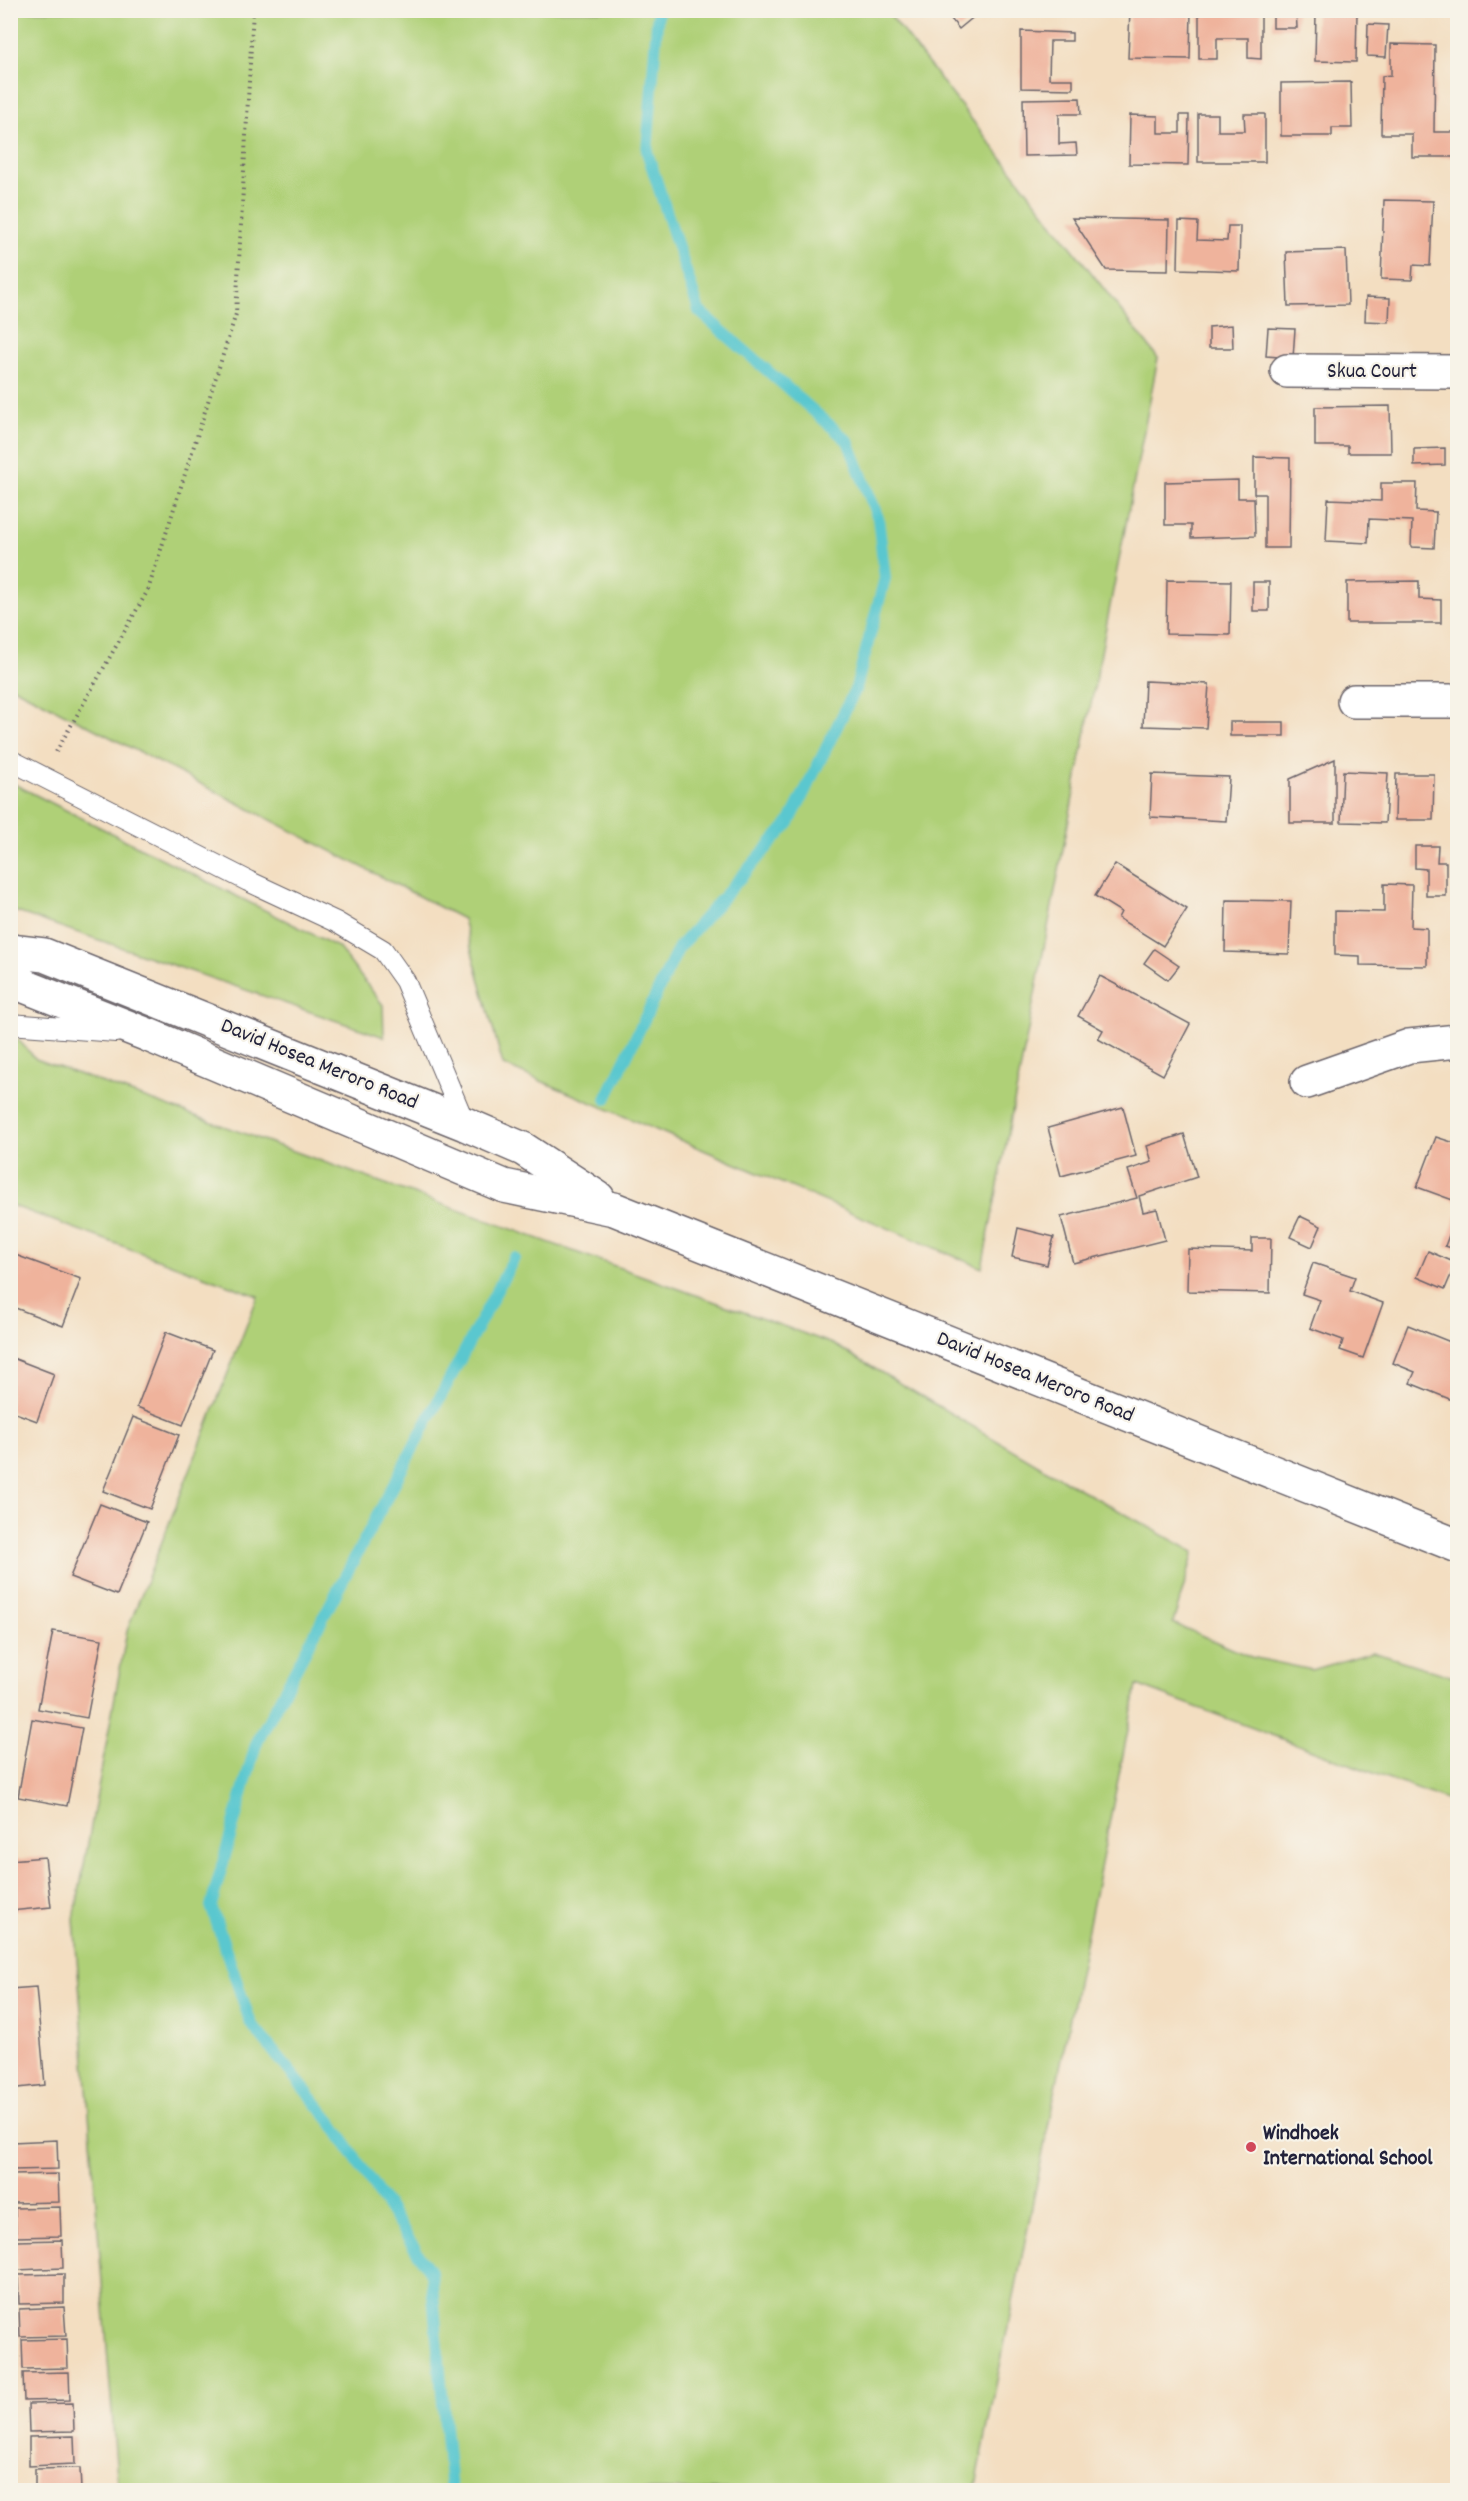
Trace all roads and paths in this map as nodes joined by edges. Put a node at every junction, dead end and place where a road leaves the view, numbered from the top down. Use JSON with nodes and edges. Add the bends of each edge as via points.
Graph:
{"nodes":[{"id":1,"x":253,"y":10,"type":"edge"},
{"id":2,"x":1287,"y":371,"type":"dead end"},
{"id":3,"x":1458,"y":372,"type":"edge"},
{"id":4,"x":1354,"y":701,"type":"dead end"},
{"id":5,"x":1458,"y":701,"type":"edge"},
{"id":6,"x":10,"y":759,"type":"edge"},
{"id":7,"x":42,"y":776,"type":"junction"},
{"id":8,"x":10,"y":951,"type":"edge"},
{"id":9,"x":10,"y":974,"type":"edge"},
{"id":10,"x":10,"y":1024,"type":"edge"},
{"id":11,"x":148,"y":1035,"type":"junction"},
{"id":12,"x":1458,"y":1041,"type":"edge"},
{"id":13,"x":1307,"y":1082,"type":"dead end"},
{"id":14,"x":465,"y":1124,"type":"junction"},
{"id":15,"x":614,"y":1209,"type":"junction"},
{"id":16,"x":1458,"y":1546,"type":"edge"}],
"edges":[{"from":1,"to":7,"type":"path","via":[[236,314],[148,590]]},
{"from":2,"to":3,"type":"main road","name":"Skua Court"},
{"from":4,"to":5,"type":"main road"},
{"from":6,"to":7,"type":"lane"},
{"from":7,"to":14,"type":"lane","via":[[336,922],[383,950],[405,981]]},
{"from":8,"to":14,"type":"main road","name":"David Hosea Meroro Road","via":[[44,956]]},
{"from":9,"to":11,"type":"main road","name":"David Hosea Meroro Road","via":[[27,987]]},
{"from":10,"to":11,"type":"lane"},
{"from":11,"to":15,"type":"main road","name":"David Hosea Meroro Road","via":[[504,1186]]},
{"from":12,"to":13,"type":"main road","via":[[1409,1046]]},
{"from":14,"to":15,"type":"main road","name":"David Hosea Meroro Road","via":[[523,1149]]},
{"from":15,"to":16,"type":"main road","name":"David Hosea Meroro Road"}]}
